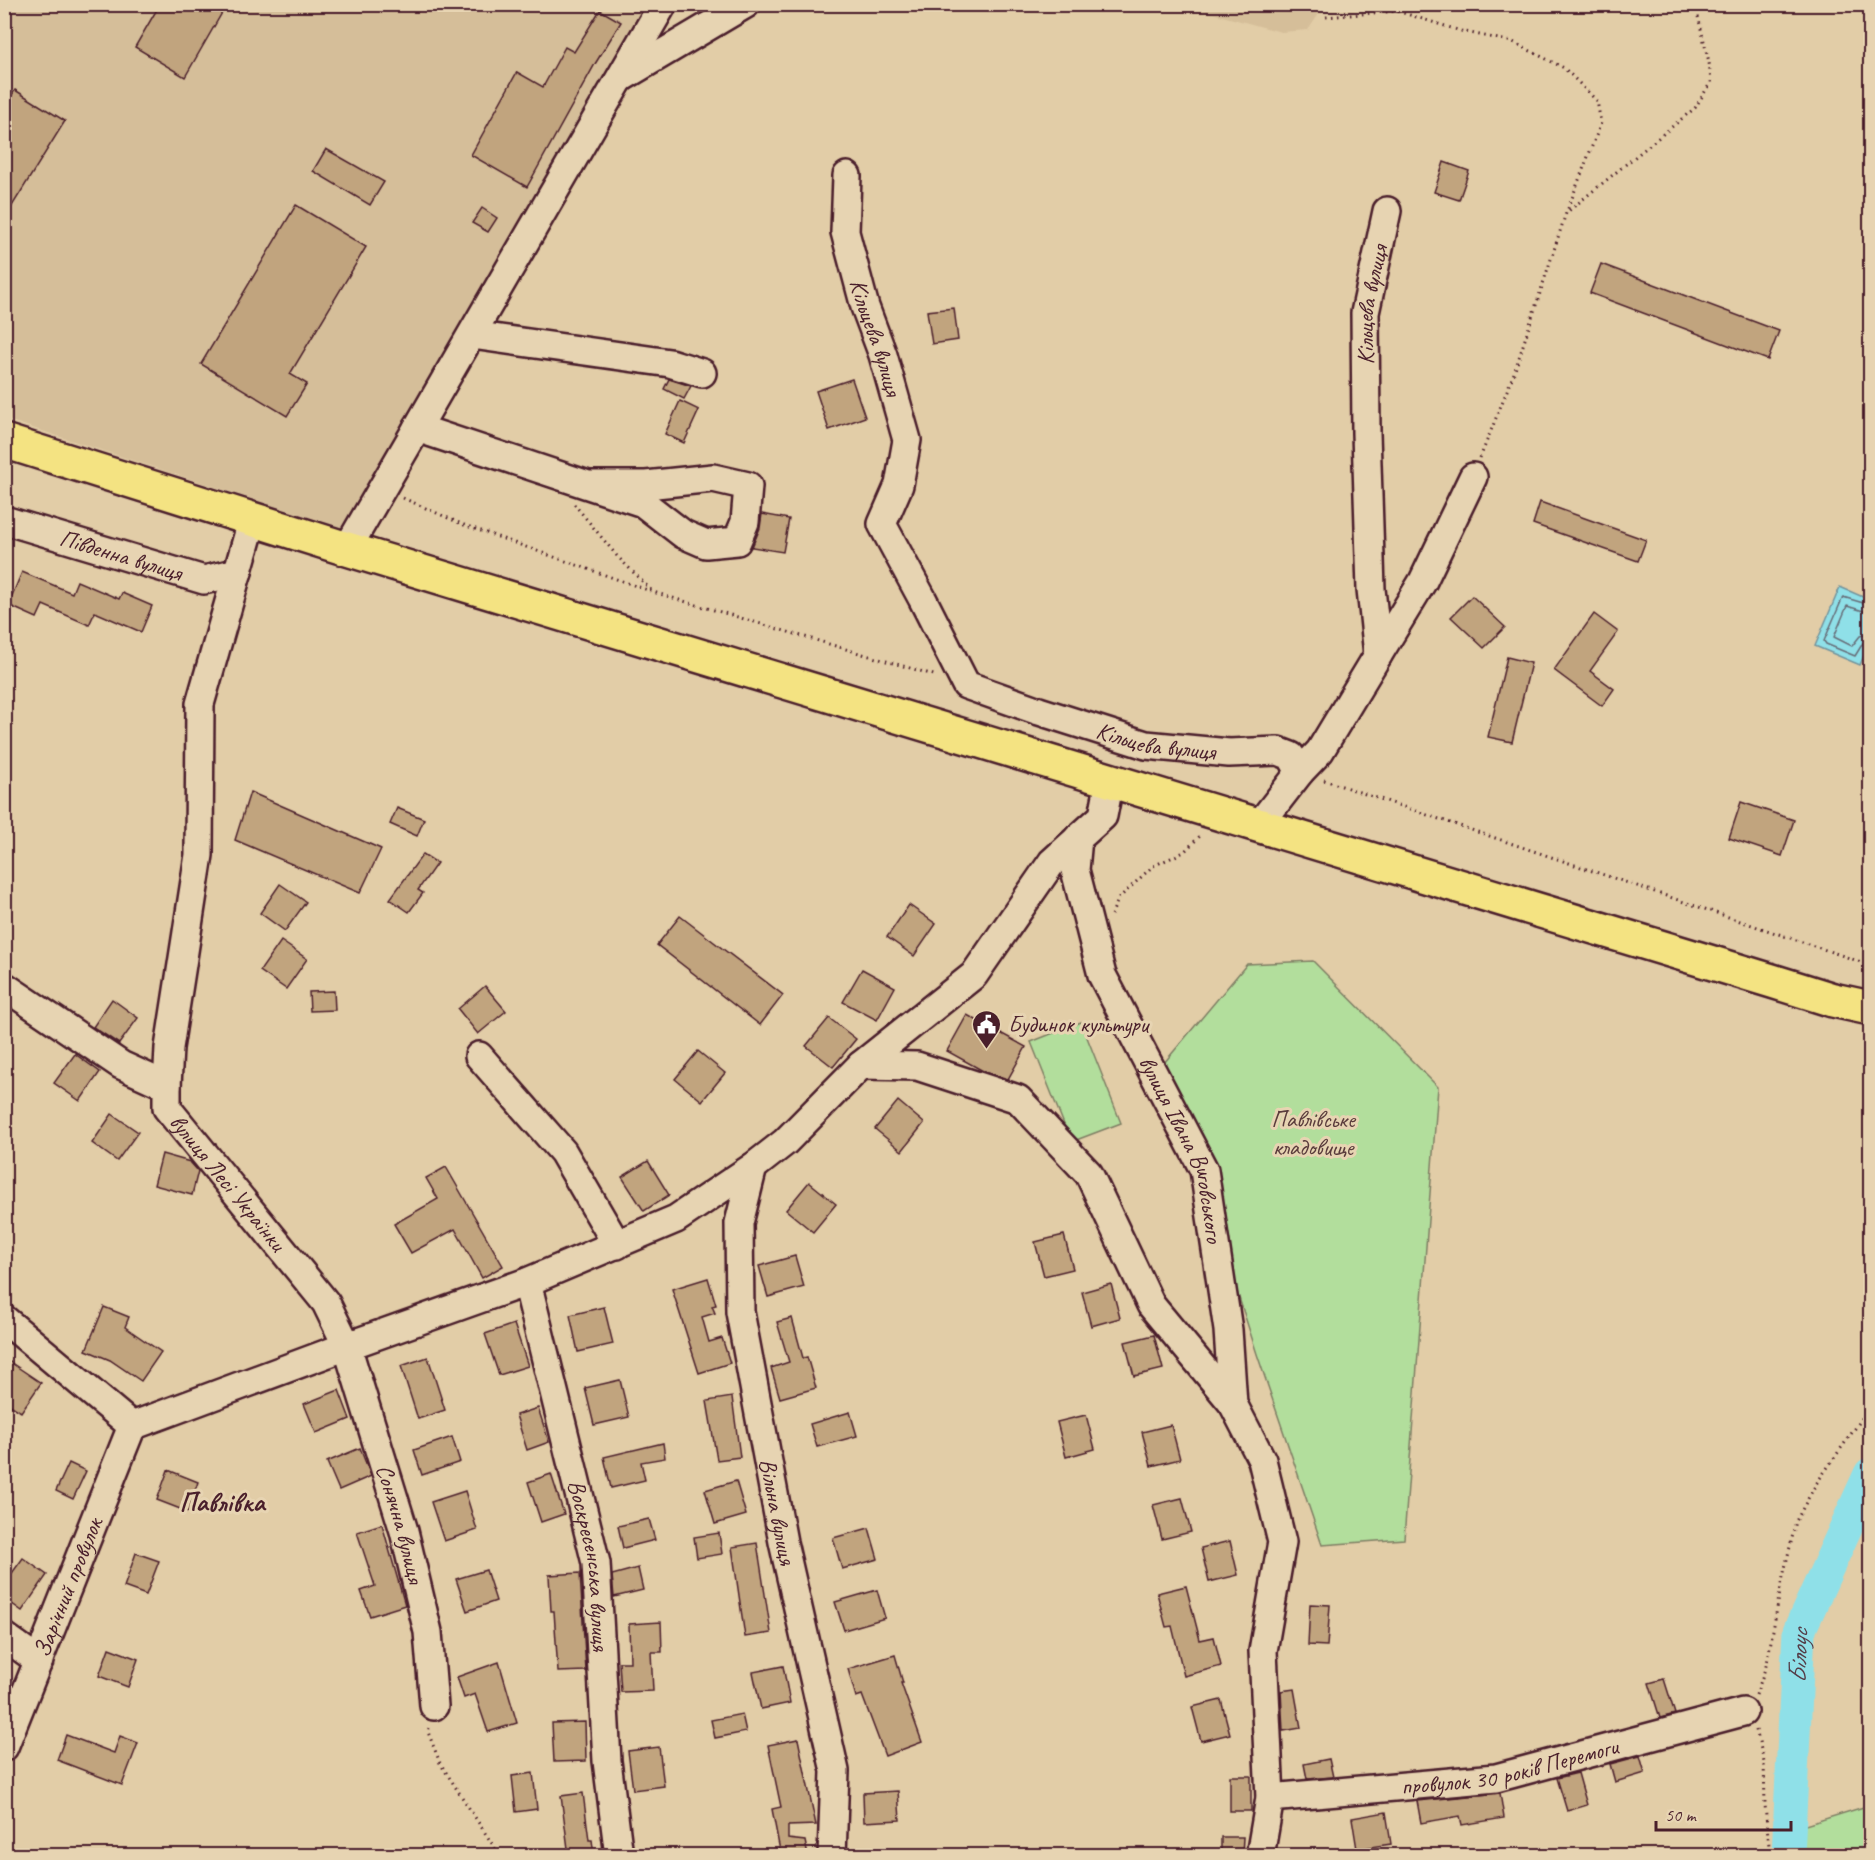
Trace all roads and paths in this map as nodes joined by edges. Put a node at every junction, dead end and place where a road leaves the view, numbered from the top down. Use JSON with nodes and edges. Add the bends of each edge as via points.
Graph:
{"nodes":[{"id":1,"x":663,"y":4,"type":"edge"},
{"id":2,"x":746,"y":4,"type":"edge"},
{"id":3,"x":1695,"y":4,"type":"edge"},
{"id":4,"x":1326,"y":17,"type":"dead end"},
{"id":5,"x":620,"y":79,"type":"junction"},
{"id":6,"x":847,"y":176,"type":"dead end"},
{"id":7,"x":1387,"y":211,"type":"dead end"},
{"id":8,"x":1566,"y":213,"type":"junction"},
{"id":9,"x":471,"y":335,"type":"junction"},
{"id":10,"x":702,"y":373,"type":"dead end"},
{"id":11,"x":417,"y":428,"type":"junction"},
{"id":12,"x":4,"y":441,"type":"edge"},
{"id":13,"x":549,"y":472,"type":"junction"},
{"id":14,"x":1473,"y":477,"type":"joint"},
{"id":15,"x":588,"y":485,"type":"junction"},
{"id":16,"x":382,"y":489,"type":"junction"},
{"id":17,"x":253,"y":518,"type":"junction"},
{"id":18,"x":4,"y":520,"type":"edge"},
{"id":19,"x":347,"y":549,"type":"junction"},
{"id":20,"x":238,"y":572,"type":"junction"},
{"id":21,"x":653,"y":592,"type":"junction"},
{"id":22,"x":1378,"y":655,"type":"junction"},
{"id":23,"x":966,"y":685,"type":"junction"},
{"id":24,"x":1300,"y":772,"type":"junction"},
{"id":25,"x":1110,"y":780,"type":"junction"},
{"id":26,"x":1259,"y":825,"type":"junction"},
{"id":27,"x":1206,"y":831,"type":"dead end"},
{"id":28,"x":1078,"y":838,"type":"junction"},
{"id":29,"x":1111,"y":916,"type":"dead end"},
{"id":30,"x":1870,"y":965,"type":"edge"},
{"id":31,"x":4,"y":986,"type":"edge"},
{"id":32,"x":1833,"y":1000,"type":"junction"},
{"id":33,"x":1870,"y":1008,"type":"edge"},
{"id":34,"x":1870,"y":1018,"type":"edge"},
{"id":35,"x":479,"y":1056,"type":"dead end"},
{"id":36,"x":861,"y":1065,"type":"junction"},
{"id":37,"x":167,"y":1086,"type":"junction"},
{"id":38,"x":753,"y":1167,"type":"junction"},
{"id":39,"x":617,"y":1245,"type":"junction"},
{"id":40,"x":528,"y":1282,"type":"junction"},
{"id":41,"x":4,"y":1319,"type":"edge"},
{"id":42,"x":347,"y":1346,"type":"junction"},
{"id":43,"x":1233,"y":1404,"type":"junction"},
{"id":44,"x":1870,"y":1407,"type":"edge"},
{"id":45,"x":132,"y":1426,"type":"junction"},
{"id":46,"x":4,"y":1636,"type":"edge"},
{"id":47,"x":39,"y":1661,"type":"junction"},
{"id":48,"x":434,"y":1706,"type":"joint"},
{"id":49,"x":1743,"y":1712,"type":"junction"},
{"id":50,"x":4,"y":1747,"type":"edge"},
{"id":51,"x":1270,"y":1798,"type":"junction"},
{"id":52,"x":500,"y":1856,"type":"edge"},
{"id":53,"x":619,"y":1856,"type":"edge"},
{"id":54,"x":832,"y":1856,"type":"edge"},
{"id":55,"x":1260,"y":1856,"type":"edge"},
{"id":56,"x":1770,"y":1856,"type":"edge"}],
"edges":[{"from":1,"to":5,"type":"street"},
{"from":2,"to":5,"type":"street"},
{"from":3,"to":8,"type":"path","via":[[1711,82],[1695,108]]},
{"from":4,"to":8,"type":"path","via":[[1397,11],[1513,42],[1564,68],[1597,101],[1601,123]]},
{"from":5,"to":9,"type":"street"},
{"from":6,"to":23,"type":"street","name":"Кільцева вулиця","via":[[845,232],[907,440],[899,485],[882,524]]},
{"from":7,"to":22,"type":"street","name":"Кільцева вулиця","via":[[1365,313],[1371,589]]},
{"from":8,"to":14,"type":"path","via":[[1514,373]]},
{"from":9,"to":10,"type":"street","via":[[670,363]]},
{"from":9,"to":11,"type":"street"},
{"from":11,"to":13,"type":"street"},
{"from":11,"to":16,"type":"street"},
{"from":12,"to":17,"type":"main road"},
{"from":13,"to":15,"type":"street"},
{"from":13,"to":21,"type":"path","via":[[617,556]]},
{"from":14,"to":22,"type":"street","via":[[1423,581]]},
{"from":15,"to":15,"type":"street","via":[[646,485],[713,478],[748,486],[745,522],[737,541],[706,544],[683,534],[643,503]]},
{"from":16,"to":19,"type":"street"},
{"from":16,"to":21,"type":"path","via":[[464,525]]},
{"from":17,"to":19,"type":"main road"},
{"from":17,"to":20,"type":"street"},
{"from":18,"to":20,"type":"street","name":"Південна вулиця","via":[[204,580]]},
{"from":19,"to":25,"type":"main road"},
{"from":20,"to":37,"type":"street","via":[[200,704],[199,855],[169,1048]]},
{"from":21,"to":23,"type":"path"},
{"from":22,"to":24,"type":"street","via":[[1320,751]]},
{"from":23,"to":24,"type":"street","name":"Кільцева вулиця","via":[[1146,745],[1229,753],[1278,751],[1291,756]]},
{"from":24,"to":26,"type":"street"},
{"from":24,"to":30,"type":"path"},
{"from":25,"to":26,"type":"main road"},
{"from":25,"to":28,"type":"street","via":[[1103,816]]},
{"from":26,"to":32,"type":"main road"},
{"from":27,"to":29,"type":"path","via":[[1184,852],[1152,866],[1119,898]]},
{"from":28,"to":36,"type":"street","via":[[1052,862],[974,975]]},
{"from":28,"to":43,"type":"street","name":"вулиця Івана Виговського","via":[[1076,870],[1102,975],[1204,1170],[1228,1330]]},
{"from":31,"to":37,"type":"street","name":"вулиця Лесі Українки","via":[[121,1065]]},
{"from":32,"to":33,"type":"main road"},
{"from":32,"to":34,"type":"main road"},
{"from":35,"to":39,"type":"street","via":[[563,1152]]},
{"from":36,"to":38,"type":"street","via":[[785,1142]]},
{"from":36,"to":43,"type":"street","name":"вулиця Івана Виговського","via":[[917,1066],[1018,1099],[1089,1173],[1151,1305]]},
{"from":37,"to":42,"type":"street","name":"вулиця Лесі Українки","via":[[166,1108],[326,1303]]},
{"from":38,"to":39,"type":"street","via":[[676,1219]]},
{"from":38,"to":54,"type":"street","name":"Вільна вулиця","via":[[739,1223],[741,1312],[783,1542],[835,1772]]},
{"from":39,"to":40,"type":"street"},
{"from":40,"to":42,"type":"street"},
{"from":40,"to":53,"type":"street","name":"Воскресенська вулиця","via":[[596,1563],[607,1761]]},
{"from":41,"to":45,"type":"street"},
{"from":42,"to":45,"type":"street"},
{"from":42,"to":48,"type":"street","name":"Сонячна вулиця","via":[[404,1531],[428,1632]]},
{"from":43,"to":51,"type":"street","name":"вулиця Івана Виговського","via":[[1262,1460],[1282,1542],[1263,1651]]},
{"from":44,"to":49,"type":"path","via":[[1816,1484],[1796,1521],[1767,1663],[1753,1704]]},
{"from":45,"to":47,"type":"street","name":"Зарічний провулок"},
{"from":46,"to":47,"type":"street"},
{"from":47,"to":50,"type":"street","name":"Зарічний провулок"},
{"from":48,"to":52,"type":"path","via":[[428,1732],[440,1762]]},
{"from":49,"to":51,"type":"street","name":"провулок 30 років Перемоги","via":[[1497,1778]]},
{"from":49,"to":56,"type":"path","via":[[1753,1718],[1764,1761]]},
{"from":51,"to":55,"type":"street","name":"вулиця Івана Виговського"}]}
